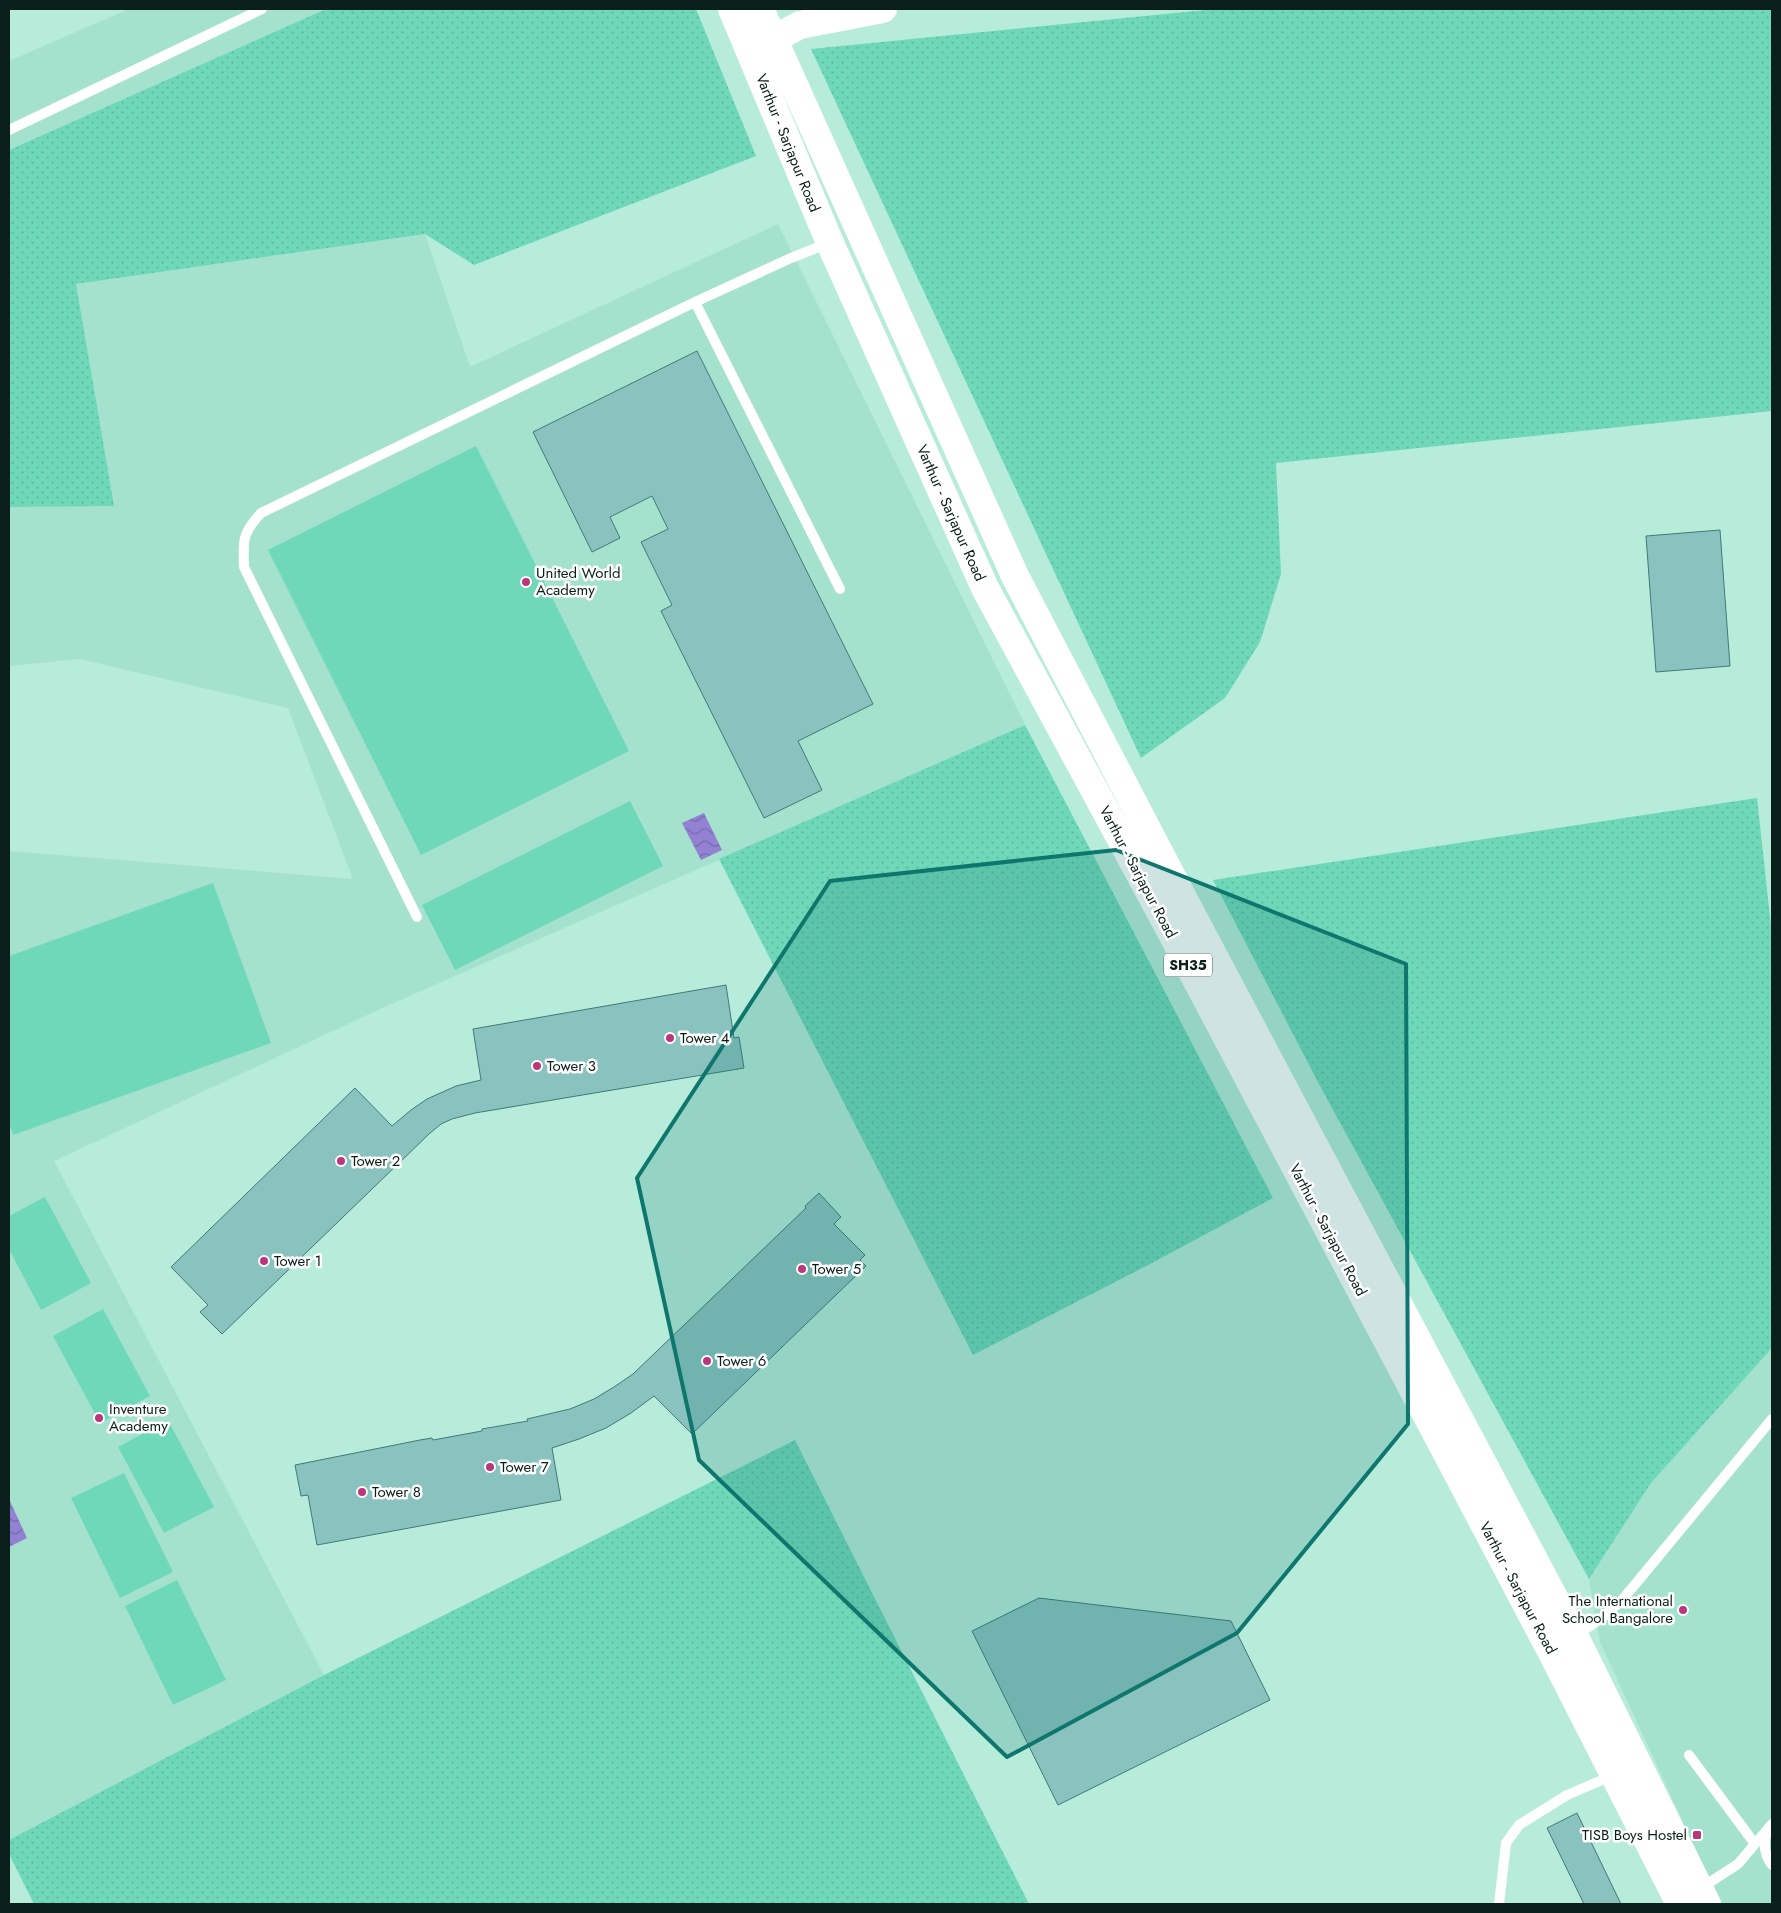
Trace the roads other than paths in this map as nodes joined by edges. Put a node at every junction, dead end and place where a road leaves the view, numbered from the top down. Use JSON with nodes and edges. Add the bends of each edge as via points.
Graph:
{"nodes":[{"id":1,"x":262,"y":9,"type":"edge"},
{"id":2,"x":732,"y":9,"type":"edge"},
{"id":3,"x":760,"y":9,"type":"edge"},
{"id":4,"x":883,"y":9,"type":"edge"},
{"id":5,"x":762,"y":45,"type":"junction"},
{"id":6,"x":9,"y":130,"type":"edge"},
{"id":7,"x":830,"y":243,"type":"junction"},
{"id":8,"x":695,"y":302,"type":"junction"},
{"id":9,"x":840,"y":589,"type":"dead end"},
{"id":10,"x":417,"y":917,"type":"dead end"},
{"id":11,"x":1772,"y":1419,"type":"edge"},
{"id":12,"x":1575,"y":1637,"type":"junction"},
{"id":13,"x":1689,"y":1755,"type":"dead end"},
{"id":14,"x":1614,"y":1775,"type":"junction"},
{"id":15,"x":1771,"y":1826,"type":"edge"},
{"id":16,"x":1755,"y":1844,"type":"junction"},
{"id":17,"x":1772,"y":1865,"type":"edge"},
{"id":18,"x":1690,"y":1897,"type":"edge"},
{"id":19,"x":1498,"y":1904,"type":"edge"}],
"edges":[{"from":1,"to":6,"type":"lane"},
{"from":2,"to":5,"type":"main road","name":"Varthur - Sarjapur Road","number":"SH35"},
{"from":3,"to":5,"type":"main road","name":"Varthur - Sarjapur Road","number":"SH35"},
{"from":4,"to":5,"type":"main road","via":[[800,25]]},
{"from":5,"to":7,"type":"main road","name":"Varthur - Sarjapur Road","number":"SH35"},
{"from":5,"to":12,"type":"main road","name":"Varthur - Sarjapur Road","number":"SH35","via":[[1015,576]]},
{"from":7,"to":8,"type":"lane"},
{"from":7,"to":14,"type":"main road","name":"Varthur - Sarjapur Road","number":"SH35","via":[[984,588],[1187,964]]},
{"from":8,"to":9,"type":"lane"},
{"from":8,"to":10,"type":"lane","via":[[261,513],[249,526],[243,544],[244,567]]},
{"from":11,"to":12,"type":"lane","via":[[1622,1599]]},
{"from":12,"to":18,"type":"main road","name":"Varthur - Sarjapur Road","number":"SH35"},
{"from":13,"to":16,"type":"lane"},
{"from":14,"to":18,"type":"main road","name":"Varthur - Sarjapur Road","number":"SH35"},
{"from":14,"to":19,"type":"lane","via":[[1567,1795],[1518,1825],[1506,1843]]},
{"from":15,"to":16,"type":"lane"},
{"from":15,"to":17,"type":"lane","via":[[1764,1848]]},
{"from":16,"to":18,"type":"lane","via":[[1738,1864]]}]}
